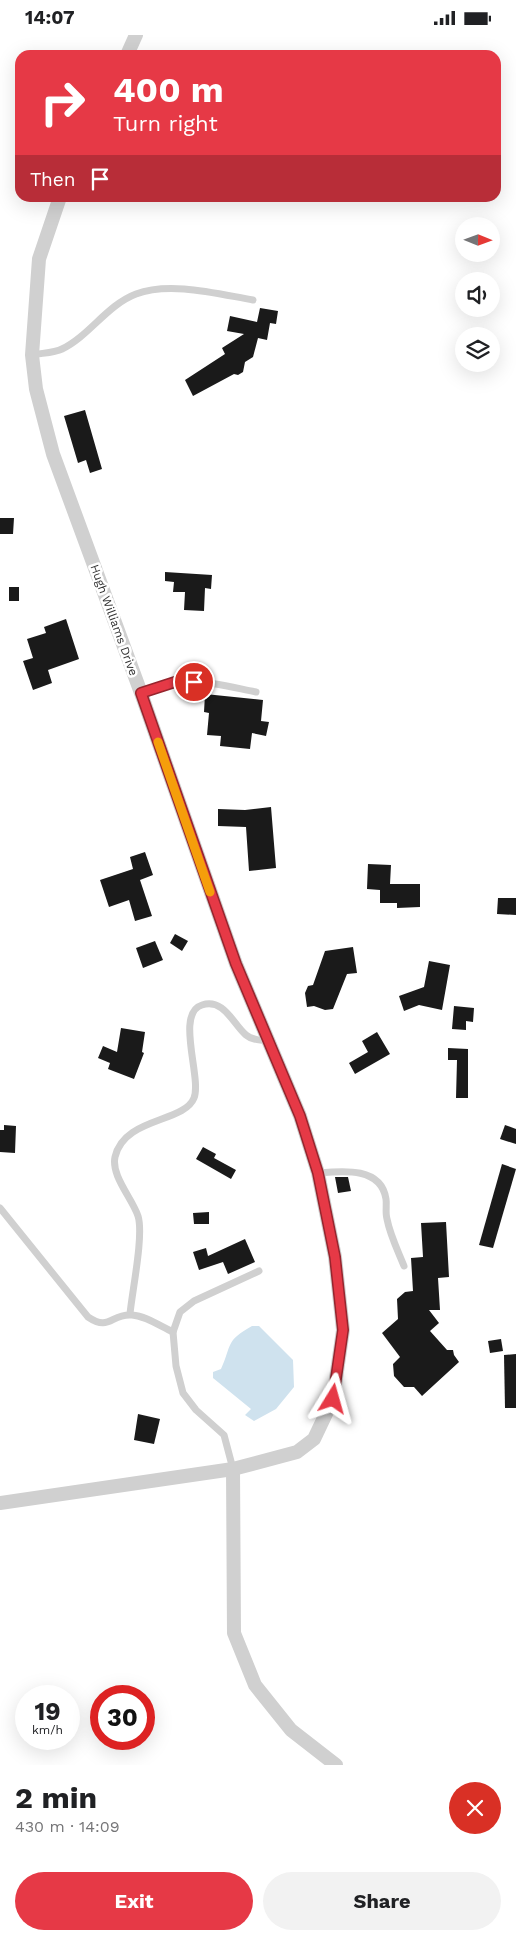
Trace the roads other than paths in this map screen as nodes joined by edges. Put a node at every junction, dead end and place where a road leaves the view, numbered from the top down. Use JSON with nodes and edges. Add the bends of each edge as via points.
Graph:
{"nodes":[{"id":1,"x":136,"y":35,"type":"edge"},
{"id":2,"x":129,"y":50,"type":"edge"},
{"id":3,"x":58,"y":202,"type":"edge"},
{"id":4,"x":253,"y":300,"type":"dead end"},
{"id":5,"x":32,"y":355,"type":"junction"},
{"id":6,"x":256,"y":692,"type":"dead end"},
{"id":7,"x":141,"y":693,"type":"junction"},
{"id":8,"x":268,"y":1041,"type":"junction"},
{"id":9,"x":318,"y":1173,"type":"junction"},
{"id":10,"x":0,"y":1208,"type":"edge"},
{"id":11,"x":404,"y":1266,"type":"dead end"},
{"id":12,"x":259,"y":1271,"type":"dead end"},
{"id":13,"x":130,"y":1314,"type":"junction"},
{"id":14,"x":173,"y":1332,"type":"junction"},
{"id":15,"x":234,"y":1469,"type":"junction"},
{"id":16,"x":0,"y":1503,"type":"edge"},
{"id":17,"x":336,"y":1765,"type":"edge"}],
"edges":[{"from":1,"to":2,"type":"street"},
{"from":3,"to":5,"type":"street","name":"Hugh Williams Drive","via":[[39,259]]},
{"from":4,"to":5,"type":"lane","via":[[202,290],[153,290],[134,295],[116,306],[62,349]]},
{"from":5,"to":7,"type":"street","name":"Hugh Williams Drive","via":[[36,389],[53,453]]},
{"from":6,"to":7,"type":"lane","via":[[178,681]]},
{"from":7,"to":8,"type":"street","name":"Hugh Williams Drive","via":[[236,964]]},
{"from":8,"to":9,"type":"street","name":"Hugh Williams Drive","via":[[300,1116]]},
{"from":8,"to":13,"type":"lane","via":[[246,1035],[228,1012],[214,1004],[201,1005],[194,1010],[188,1030],[196,1087],[194,1098],[188,1107],[141,1127],[125,1138],[116,1155],[114,1166],[138,1218]]},
{"from":9,"to":11,"type":"lane","via":[[350,1171],[374,1179],[383,1190],[387,1220]]},
{"from":9,"to":15,"type":"street","name":"Hugh Williams Drive","via":[[335,1257],[343,1330],[333,1399],[314,1439],[297,1452]]},
{"from":10,"to":13,"type":"lane","via":[[88,1317],[98,1324],[107,1324]]},
{"from":12,"to":14,"type":"lane","via":[[194,1301],[180,1312]]},
{"from":13,"to":14,"type":"lane"},
{"from":14,"to":15,"type":"lane","via":[[176,1366],[183,1393],[224,1435]]},
{"from":15,"to":16,"type":"street","name":"Hugh Williams Drive"},
{"from":15,"to":17,"type":"street","via":[[234,1633],[255,1685],[291,1730]]}]}
